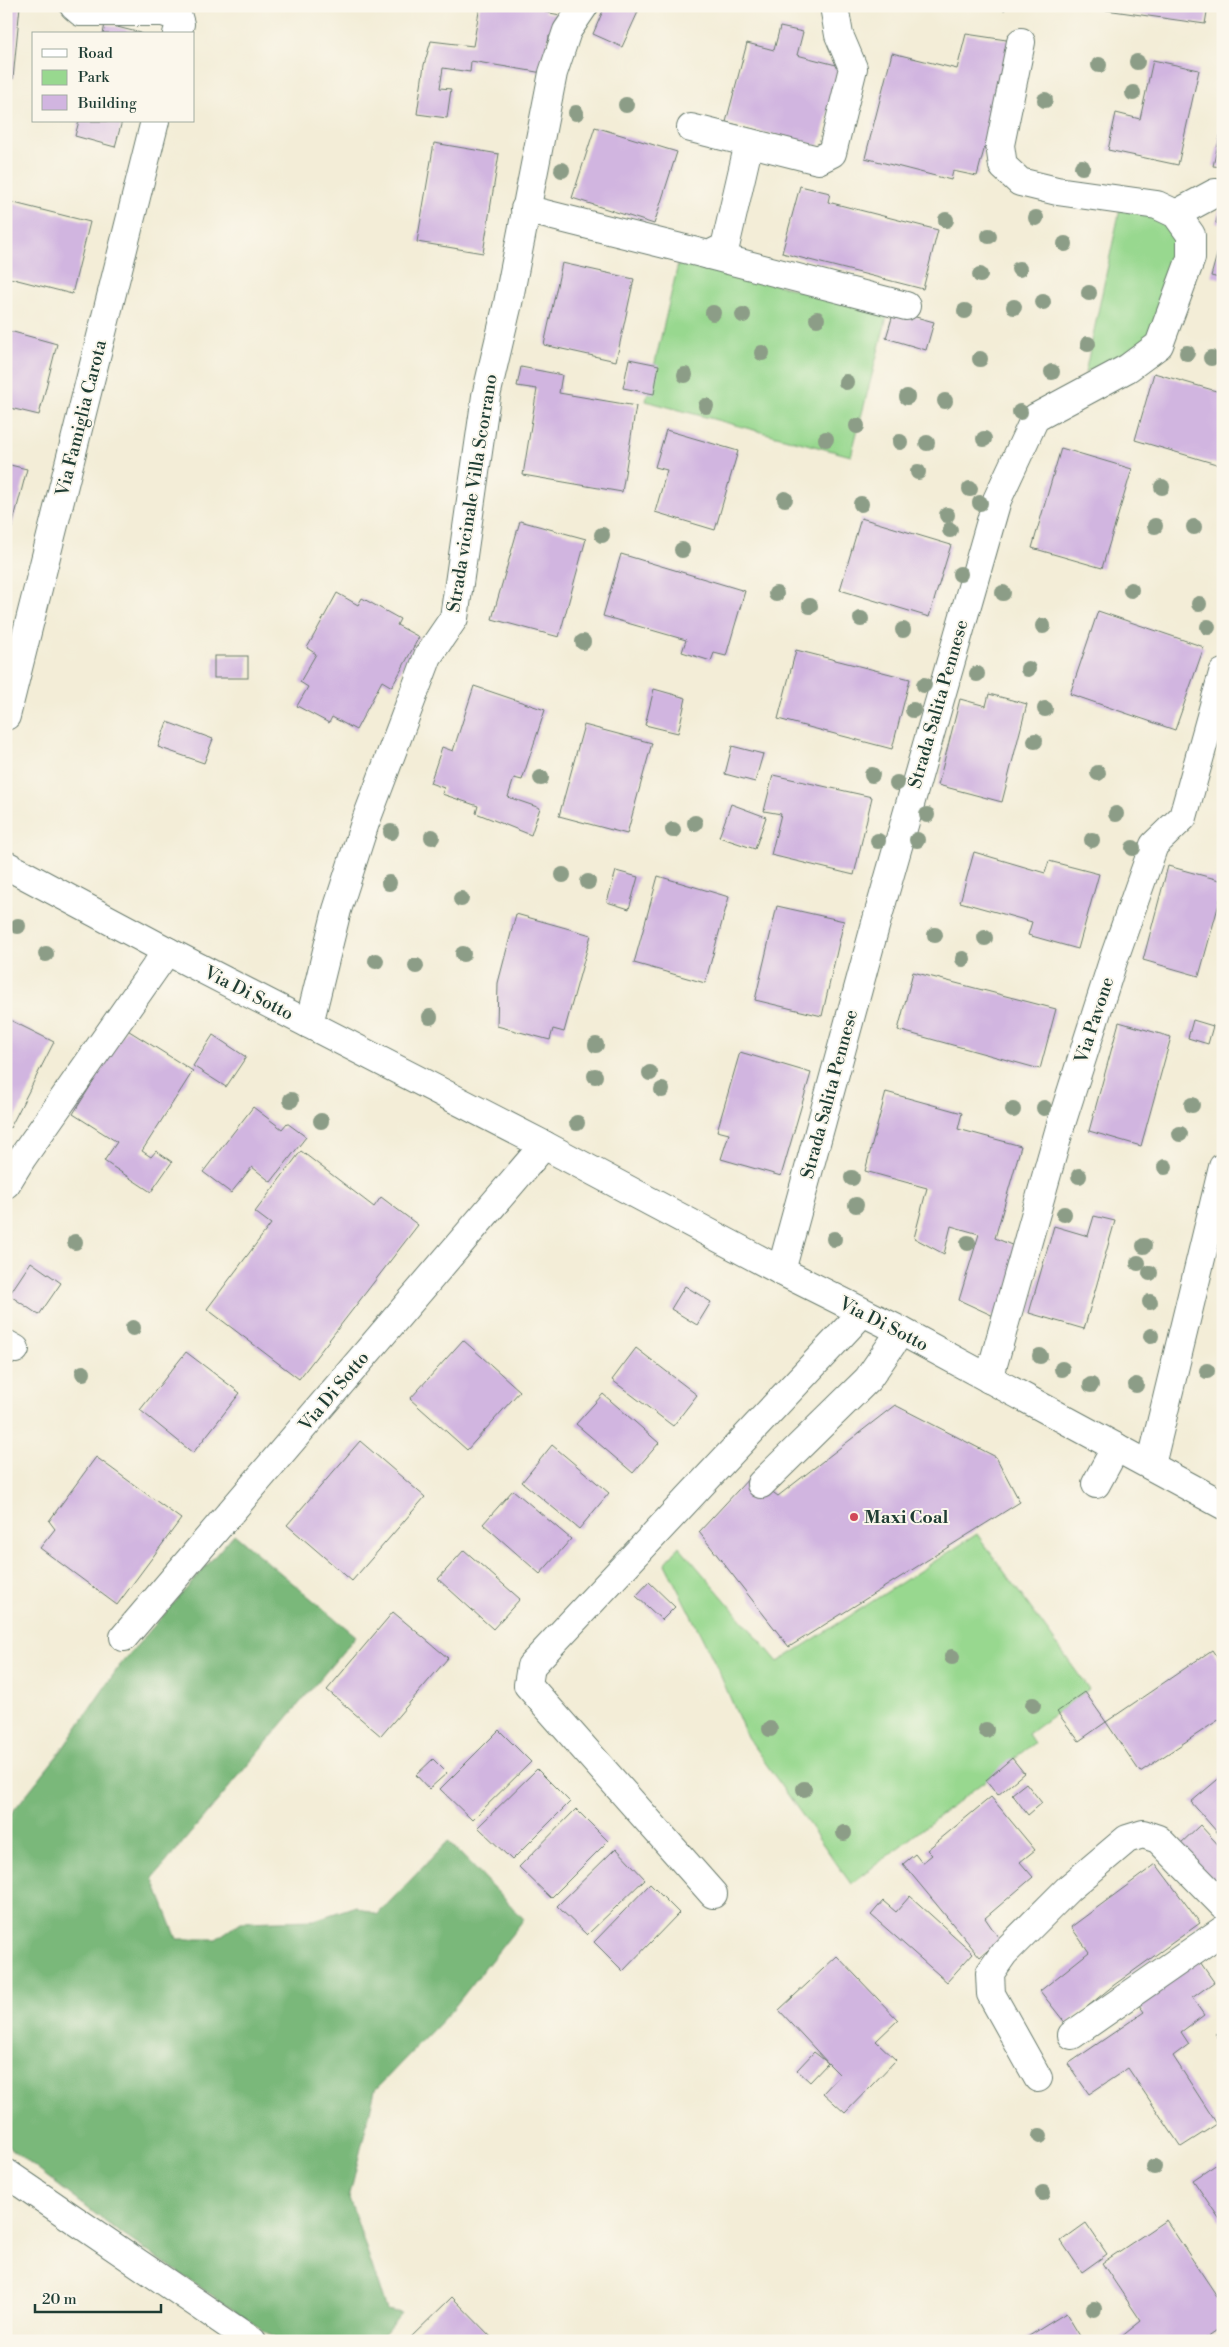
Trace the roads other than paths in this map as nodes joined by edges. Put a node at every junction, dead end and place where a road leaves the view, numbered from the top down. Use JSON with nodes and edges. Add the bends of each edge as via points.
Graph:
{"nodes":[{"id":1,"x":74,"y":6,"type":"edge"},
{"id":2,"x":584,"y":6,"type":"edge"},
{"id":3,"x":834,"y":6,"type":"edge"},
{"id":4,"x":178,"y":32,"type":"edge"},
{"id":5,"x":1021,"y":42,"type":"dead end"},
{"id":6,"x":155,"y":122,"type":"edge"},
{"id":7,"x":691,"y":128,"type":"dead end"},
{"id":8,"x":749,"y":143,"type":"junction"},
{"id":9,"x":1223,"y":194,"type":"edge"},
{"id":10,"x":525,"y":209,"type":"junction"},
{"id":11,"x":1176,"y":214,"type":"junction"},
{"id":12,"x":709,"y":255,"type":"junction"},
{"id":13,"x":906,"y":306,"type":"dead end"},
{"id":14,"x":1223,"y":673,"type":"edge"},
{"id":15,"x":6,"y":716,"type":"edge"},
{"id":16,"x":6,"y":865,"type":"edge"},
{"id":17,"x":167,"y":951,"type":"junction"},
{"id":18,"x":309,"y":1024,"type":"junction"},
{"id":19,"x":544,"y":1145,"type":"junction"},
{"id":20,"x":14,"y":1154,"type":"edge"},
{"id":21,"x":1223,"y":1167,"type":"edge"},
{"id":22,"x":6,"y":1184,"type":"edge"},
{"id":23,"x":781,"y":1272,"type":"junction"},
{"id":24,"x":862,"y":1313,"type":"junction"},
{"id":25,"x":901,"y":1331,"type":"junction"},
{"id":26,"x":989,"y":1379,"type":"junction"},
{"id":27,"x":1116,"y":1447,"type":"junction"},
{"id":28,"x":1151,"y":1465,"type":"junction"},
{"id":29,"x":760,"y":1484,"type":"dead end"},
{"id":30,"x":1096,"y":1484,"type":"dead end"},
{"id":31,"x":1223,"y":1505,"type":"edge"},
{"id":32,"x":124,"y":1637,"type":"dead end"},
{"id":33,"x":713,"y":1894,"type":"dead end"},
{"id":34,"x":1223,"y":1905,"type":"edge"},
{"id":35,"x":1223,"y":1930,"type":"edge"},
{"id":36,"x":1072,"y":2035,"type":"dead end"},
{"id":37,"x":1038,"y":2078,"type":"dead end"},
{"id":38,"x":6,"y":2173,"type":"edge"},
{"id":39,"x":252,"y":2341,"type":"edge"}],
"edges":[{"from":1,"to":4,"type":"street","via":[[81,12],[163,12],[178,17]]},
{"from":2,"to":10,"type":"street","name":"Strada vicinale Villa Scorrano","via":[[567,31],[553,73]]},
{"from":3,"to":8,"type":"street","via":[[839,35],[853,68],[832,153],[818,160]]},
{"from":5,"to":11,"type":"street","via":[[1000,145],[1003,166],[1020,182],[1157,206]]},
{"from":6,"to":15,"type":"street","name":"Via Famiglia Carota"},
{"from":7,"to":8,"type":"street"},
{"from":8,"to":12,"type":"street","via":[[724,247]]},
{"from":9,"to":11,"type":"street","via":[[1215,194]]},
{"from":10,"to":12,"type":"street"},
{"from":10,"to":18,"type":"street","name":"Strada vicinale Villa Scorrano","via":[[508,303],[486,396],[454,618],[428,656],[365,823],[337,910]]},
{"from":11,"to":23,"type":"street","name":"Strada Salita Pennese","via":[[1191,235],[1191,258],[1159,345],[1128,368],[1035,418],[997,500],[876,923]]},
{"from":12,"to":13,"type":"street"},
{"from":14,"to":26,"type":"street","name":"Via Pavone","via":[[1184,817],[1154,845],[1112,962],[1061,1124]]},
{"from":16,"to":17,"type":"street","name":"Via Di Sotto"},
{"from":17,"to":18,"type":"street","name":"Via Di Sotto"},
{"from":17,"to":20,"type":"street"},
{"from":18,"to":19,"type":"street","name":"Via Di Sotto"},
{"from":19,"to":23,"type":"street","name":"Via Di Sotto"},
{"from":19,"to":32,"type":"street","name":"Via Di Sotto"},
{"from":20,"to":22,"type":"street"},
{"from":21,"to":28,"type":"street"},
{"from":23,"to":24,"type":"street","name":"Via Di Sotto"},
{"from":24,"to":25,"type":"street","name":"Via Di Sotto"},
{"from":24,"to":33,"type":"street","via":[[531,1666],[528,1685]]},
{"from":25,"to":26,"type":"street","name":"Via Di Sotto"},
{"from":25,"to":29,"type":"street","via":[[868,1378]]},
{"from":26,"to":27,"type":"street","name":"Via Di Sotto"},
{"from":27,"to":28,"type":"street","name":"Via Di Sotto"},
{"from":27,"to":30,"type":"street"},
{"from":28,"to":31,"type":"street","name":"Via Di Sotto"},
{"from":34,"to":37,"type":"street","via":[[1158,1839],[1143,1834],[1127,1839],[1069,1888],[1004,1954],[990,1973],[991,1994]]},
{"from":35,"to":36,"type":"street"},
{"from":38,"to":39,"type":"street"}]}
